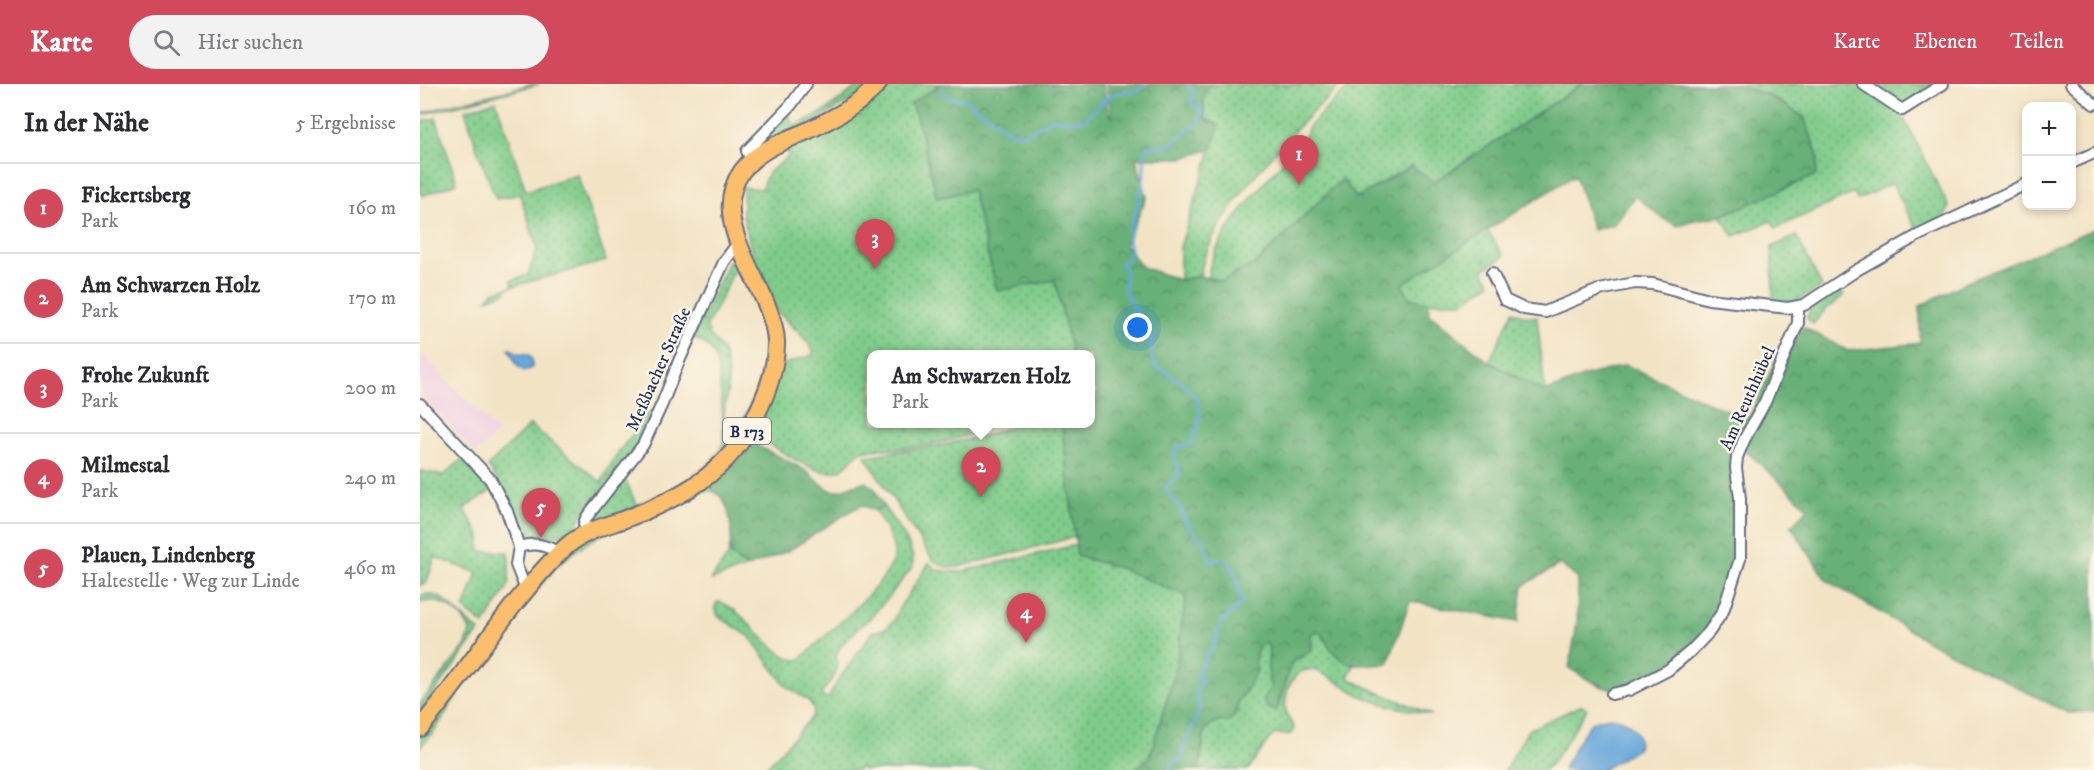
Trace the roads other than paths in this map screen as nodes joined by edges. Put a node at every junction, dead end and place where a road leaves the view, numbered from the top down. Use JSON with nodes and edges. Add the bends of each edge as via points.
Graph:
{"nodes":[{"id":1,"x":806,"y":84,"type":"edge"},
{"id":2,"x":879,"y":84,"type":"edge"},
{"id":3,"x":1863,"y":84,"type":"edge"},
{"id":4,"x":1943,"y":84,"type":"edge"},
{"id":5,"x":2071,"y":84,"type":"edge"},
{"id":6,"x":2094,"y":104,"type":"edge"},
{"id":7,"x":2094,"y":153,"type":"edge"},
{"id":8,"x":751,"y":161,"type":"junction"},
{"id":9,"x":2076,"y":161,"type":"edge"},
{"id":10,"x":2022,"y":186,"type":"edge"},
{"id":11,"x":738,"y":243,"type":"junction"},
{"id":12,"x":1492,"y":273,"type":"dead end"},
{"id":13,"x":1798,"y":307,"type":"junction"},
{"id":14,"x":420,"y":404,"type":"edge"},
{"id":15,"x":586,"y":533,"type":"junction"},
{"id":16,"x":519,"y":547,"type":"junction"},
{"id":17,"x":559,"y":553,"type":"junction"},
{"id":18,"x":526,"y":591,"type":"junction"},
{"id":19,"x":1612,"y":694,"type":"dead end"},
{"id":20,"x":420,"y":728,"type":"edge"}],
"edges":[{"from":1,"to":8,"type":"street","via":[[747,151]]},
{"from":2,"to":8,"type":"main road","number":"B 173","via":[[831,119]]},
{"from":3,"to":4,"type":"street","via":[[1902,110]]},
{"from":5,"to":6,"type":"street"},
{"from":7,"to":9,"type":"street"},
{"from":8,"to":11,"type":"main road","number":"B 173","via":[[738,178],[732,195],[731,217]]},
{"from":10,"to":13,"type":"street","via":[[1917,236]]},
{"from":11,"to":15,"type":"street","name":"Meßbacher Straße","via":[[724,262],[643,445],[586,518]]},
{"from":11,"to":15,"type":"main road","number":"B 173","via":[[770,311],[776,340],[772,376],[754,418],[733,451],[701,482],[660,505]]},
{"from":12,"to":13,"type":"street","via":[[1505,300],[1524,309],[1545,312],[1599,290],[1635,283],[1709,299]]},
{"from":13,"to":19,"type":"street","name":"Am Reuthhübel","via":[[1798,323],[1766,402],[1737,457],[1740,559],[1723,611],[1709,632],[1668,670],[1629,690]]},
{"from":14,"to":16,"type":"street","via":[[490,479],[507,511]]},
{"from":15,"to":17,"type":"main road","number":"B 173"},
{"from":16,"to":17,"type":"street","via":[[540,544]]},
{"from":16,"to":18,"type":"street","via":[[516,565]]},
{"from":17,"to":18,"type":"main road","number":"B 173"},
{"from":18,"to":20,"type":"main road","number":"B 173"}]}
